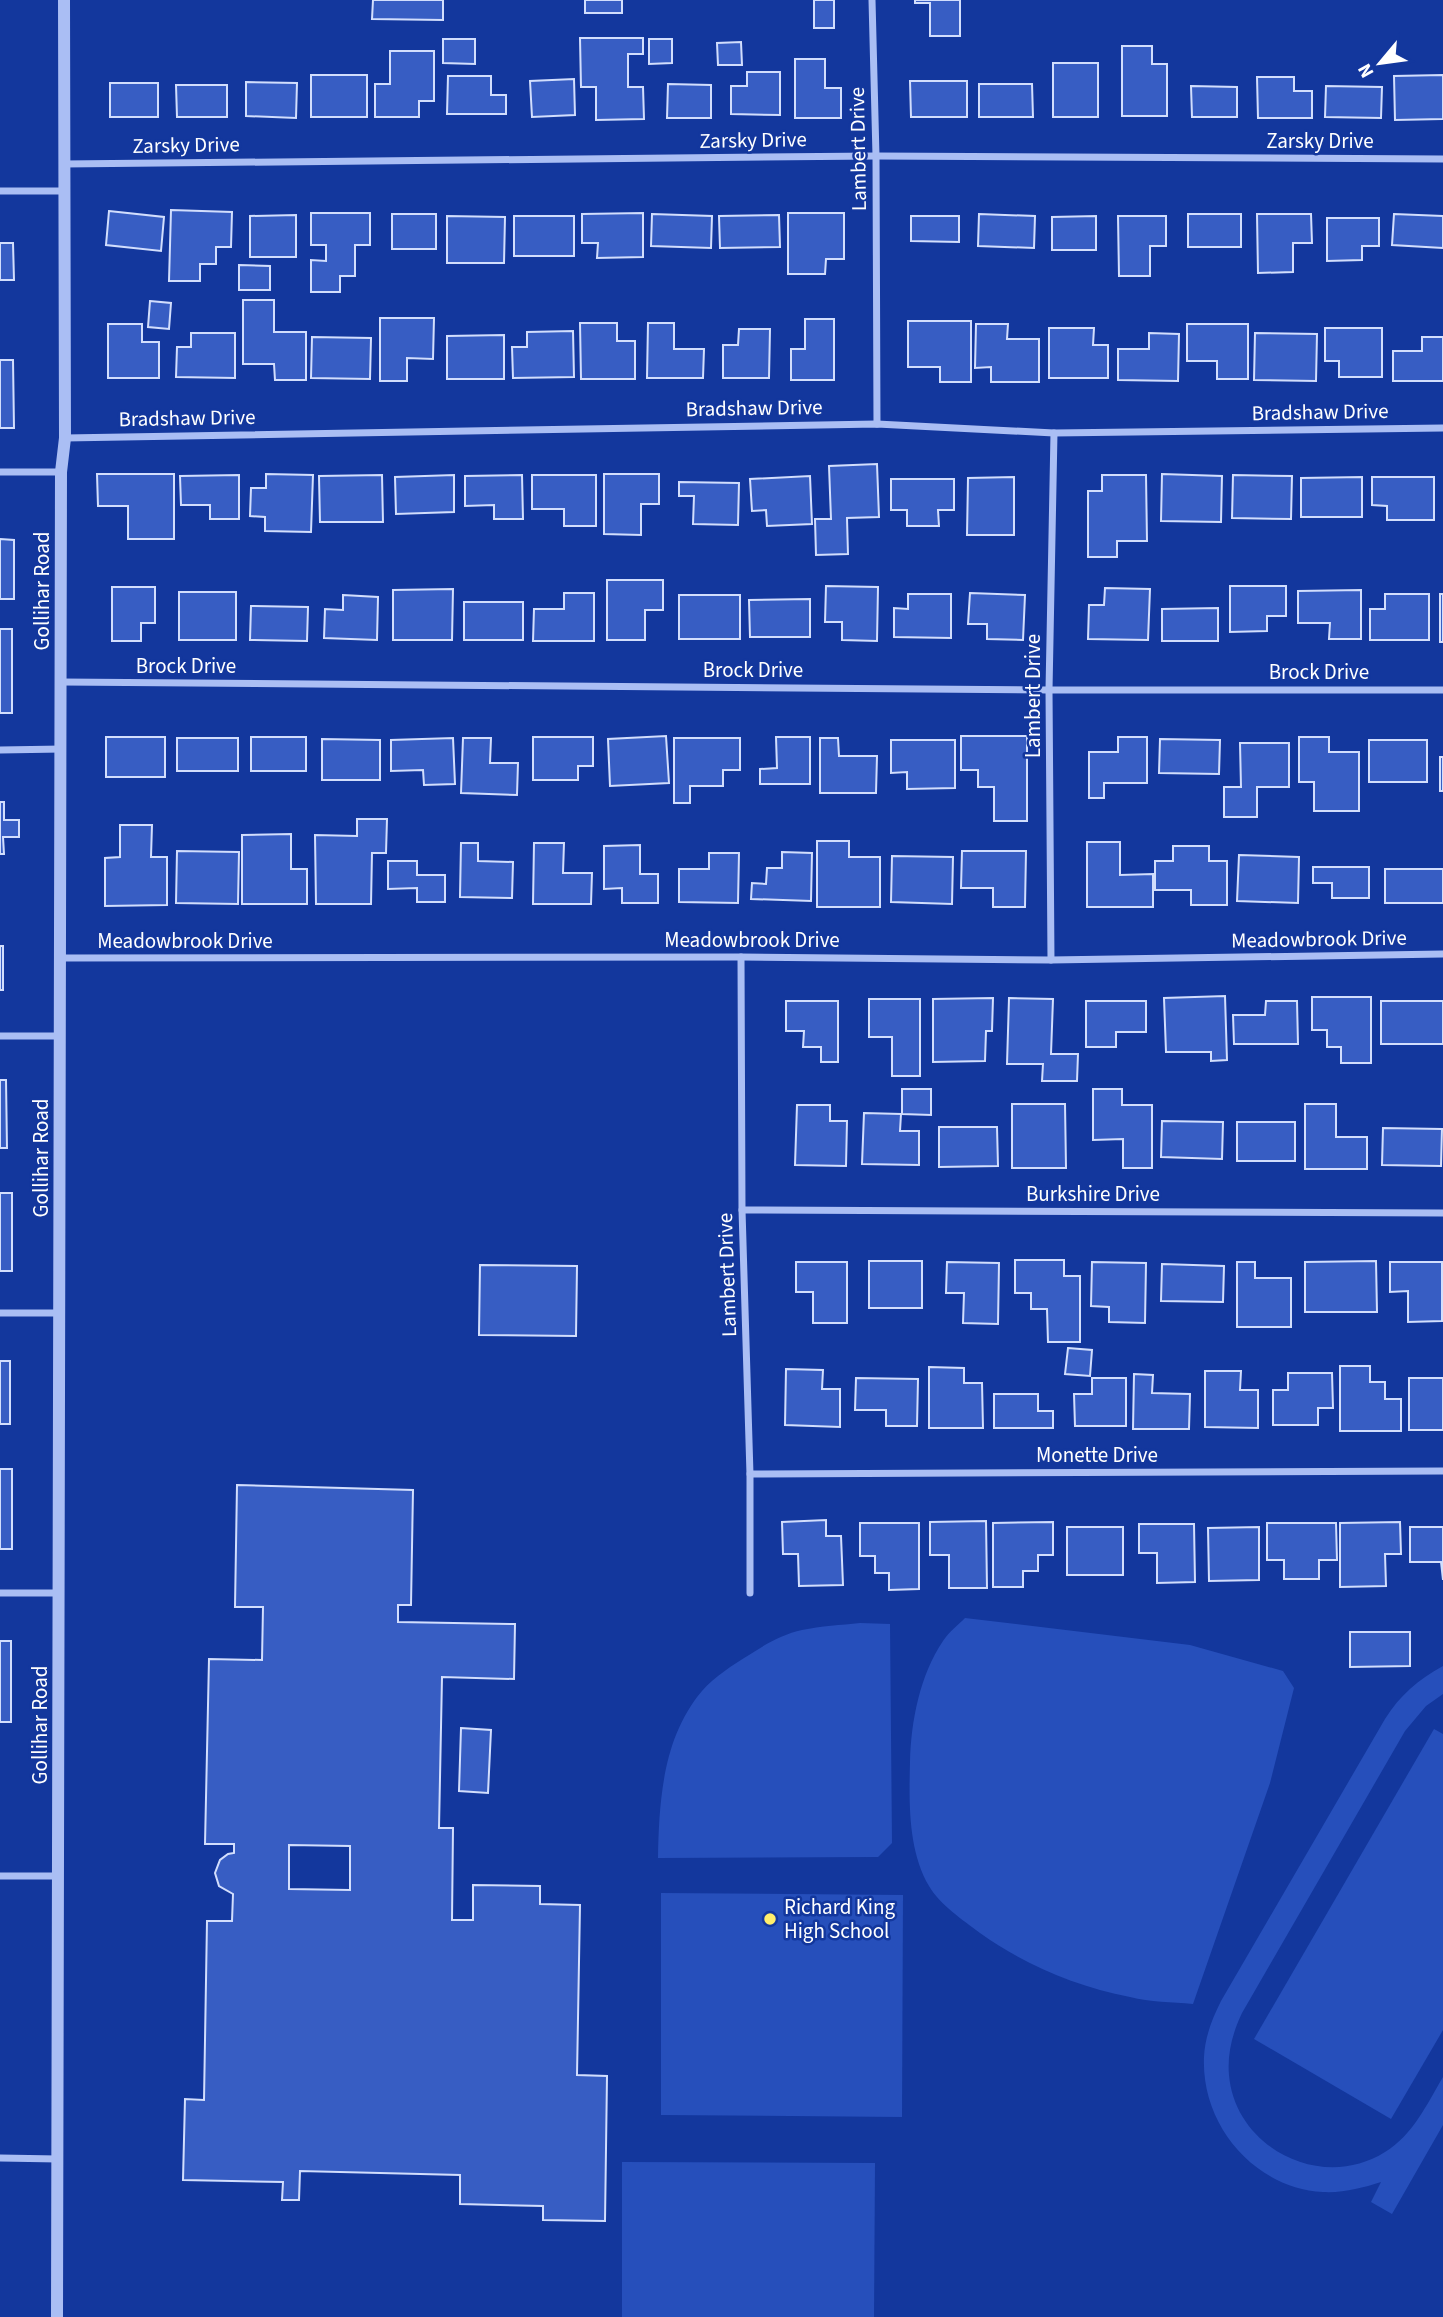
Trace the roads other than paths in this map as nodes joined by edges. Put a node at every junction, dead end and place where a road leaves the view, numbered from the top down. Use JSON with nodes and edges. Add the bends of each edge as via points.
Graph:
{"nodes":[{"id":1,"x":64,"y":0,"type":"edge"},
{"id":2,"x":873,"y":0,"type":"edge"},
{"id":3,"x":876,"y":156,"type":"junction"},
{"id":4,"x":1443,"y":159,"type":"edge"},
{"id":5,"x":63,"y":164,"type":"junction"},
{"id":6,"x":0,"y":191,"type":"edge"},
{"id":7,"x":63,"y":191,"type":"junction"},
{"id":8,"x":877,"y":424,"type":"junction"},
{"id":9,"x":1443,"y":428,"type":"edge"},
{"id":10,"x":1054,"y":433,"type":"junction"},
{"id":11,"x":65,"y":438,"type":"junction"},
{"id":12,"x":0,"y":472,"type":"edge"},
{"id":13,"x":61,"y":472,"type":"junction"},
{"id":14,"x":62,"y":682,"type":"junction"},
{"id":15,"x":1049,"y":690,"type":"junction"},
{"id":16,"x":1443,"y":690,"type":"edge"},
{"id":17,"x":62,"y":749,"type":"junction"},
{"id":18,"x":0,"y":750,"type":"edge"},
{"id":19,"x":1443,"y":954,"type":"edge"},
{"id":20,"x":741,"y":957,"type":"junction"},
{"id":21,"x":61,"y":958,"type":"junction"},
{"id":22,"x":1051,"y":960,"type":"junction"},
{"id":23,"x":0,"y":1036,"type":"edge"},
{"id":24,"x":61,"y":1036,"type":"junction"},
{"id":25,"x":742,"y":1210,"type":"junction"},
{"id":26,"x":1443,"y":1213,"type":"edge"},
{"id":27,"x":0,"y":1313,"type":"edge"},
{"id":28,"x":60,"y":1313,"type":"junction"},
{"id":29,"x":1443,"y":1471,"type":"edge"},
{"id":30,"x":750,"y":1474,"type":"junction"},
{"id":31,"x":0,"y":1593,"type":"edge"},
{"id":32,"x":59,"y":1593,"type":"junction"},
{"id":33,"x":750,"y":1593,"type":"dead end"},
{"id":34,"x":0,"y":1876,"type":"edge"},
{"id":35,"x":58,"y":1876,"type":"junction"},
{"id":36,"x":0,"y":2158,"type":"edge"},
{"id":37,"x":58,"y":2159,"type":"junction"},
{"id":38,"x":57,"y":2317,"type":"edge"}],
"edges":[{"from":1,"to":5,"type":"street","name":"Gollihar Road"},
{"from":2,"to":3,"type":"street","name":"Lambert Drive"},
{"from":3,"to":4,"type":"street","name":"Zarsky Drive"},
{"from":3,"to":5,"type":"street","name":"Zarsky Drive"},
{"from":3,"to":8,"type":"street","name":"Lambert Drive"},
{"from":5,"to":7,"type":"street","name":"Gollihar Road"},
{"from":6,"to":7,"type":"street"},
{"from":7,"to":11,"type":"street","name":"Gollihar Road"},
{"from":8,"to":10,"type":"street","name":"Bradshaw Drive"},
{"from":8,"to":11,"type":"street","name":"Bradshaw Drive"},
{"from":9,"to":10,"type":"street","name":"Bradshaw Drive"},
{"from":10,"to":15,"type":"street","name":"Lambert Drive"},
{"from":11,"to":13,"type":"street","name":"Gollihar Road"},
{"from":12,"to":13,"type":"street"},
{"from":13,"to":14,"type":"street","name":"Gollihar Road"},
{"from":14,"to":15,"type":"street","name":"Brock Drive"},
{"from":14,"to":17,"type":"street","name":"Gollihar Road"},
{"from":15,"to":16,"type":"street","name":"Brock Drive"},
{"from":15,"to":22,"type":"street","name":"Lambert Drive"},
{"from":17,"to":18,"type":"street"},
{"from":17,"to":21,"type":"street","name":"Gollihar Road"},
{"from":19,"to":22,"type":"street","name":"Meadowbrook Drive"},
{"from":20,"to":21,"type":"street","name":"Meadowbrook Drive"},
{"from":20,"to":22,"type":"street","name":"Meadowbrook Drive"},
{"from":20,"to":25,"type":"street","name":"Lambert Drive"},
{"from":21,"to":24,"type":"street","name":"Gollihar Road"},
{"from":23,"to":24,"type":"street"},
{"from":24,"to":28,"type":"street","name":"Gollihar Road"},
{"from":25,"to":26,"type":"street","name":"Burkshire Drive"},
{"from":25,"to":30,"type":"street","name":"Lambert Drive"},
{"from":27,"to":28,"type":"street"},
{"from":28,"to":32,"type":"street","name":"Gollihar Road"},
{"from":29,"to":30,"type":"street","name":"Monette Drive"},
{"from":30,"to":33,"type":"street","name":"Lambert Drive"},
{"from":31,"to":32,"type":"street"},
{"from":32,"to":35,"type":"street","name":"Gollihar Road"},
{"from":34,"to":35,"type":"street"},
{"from":35,"to":37,"type":"street","name":"Gollihar Road"},
{"from":36,"to":37,"type":"street"},
{"from":37,"to":38,"type":"street","name":"Gollihar Road"}]}
